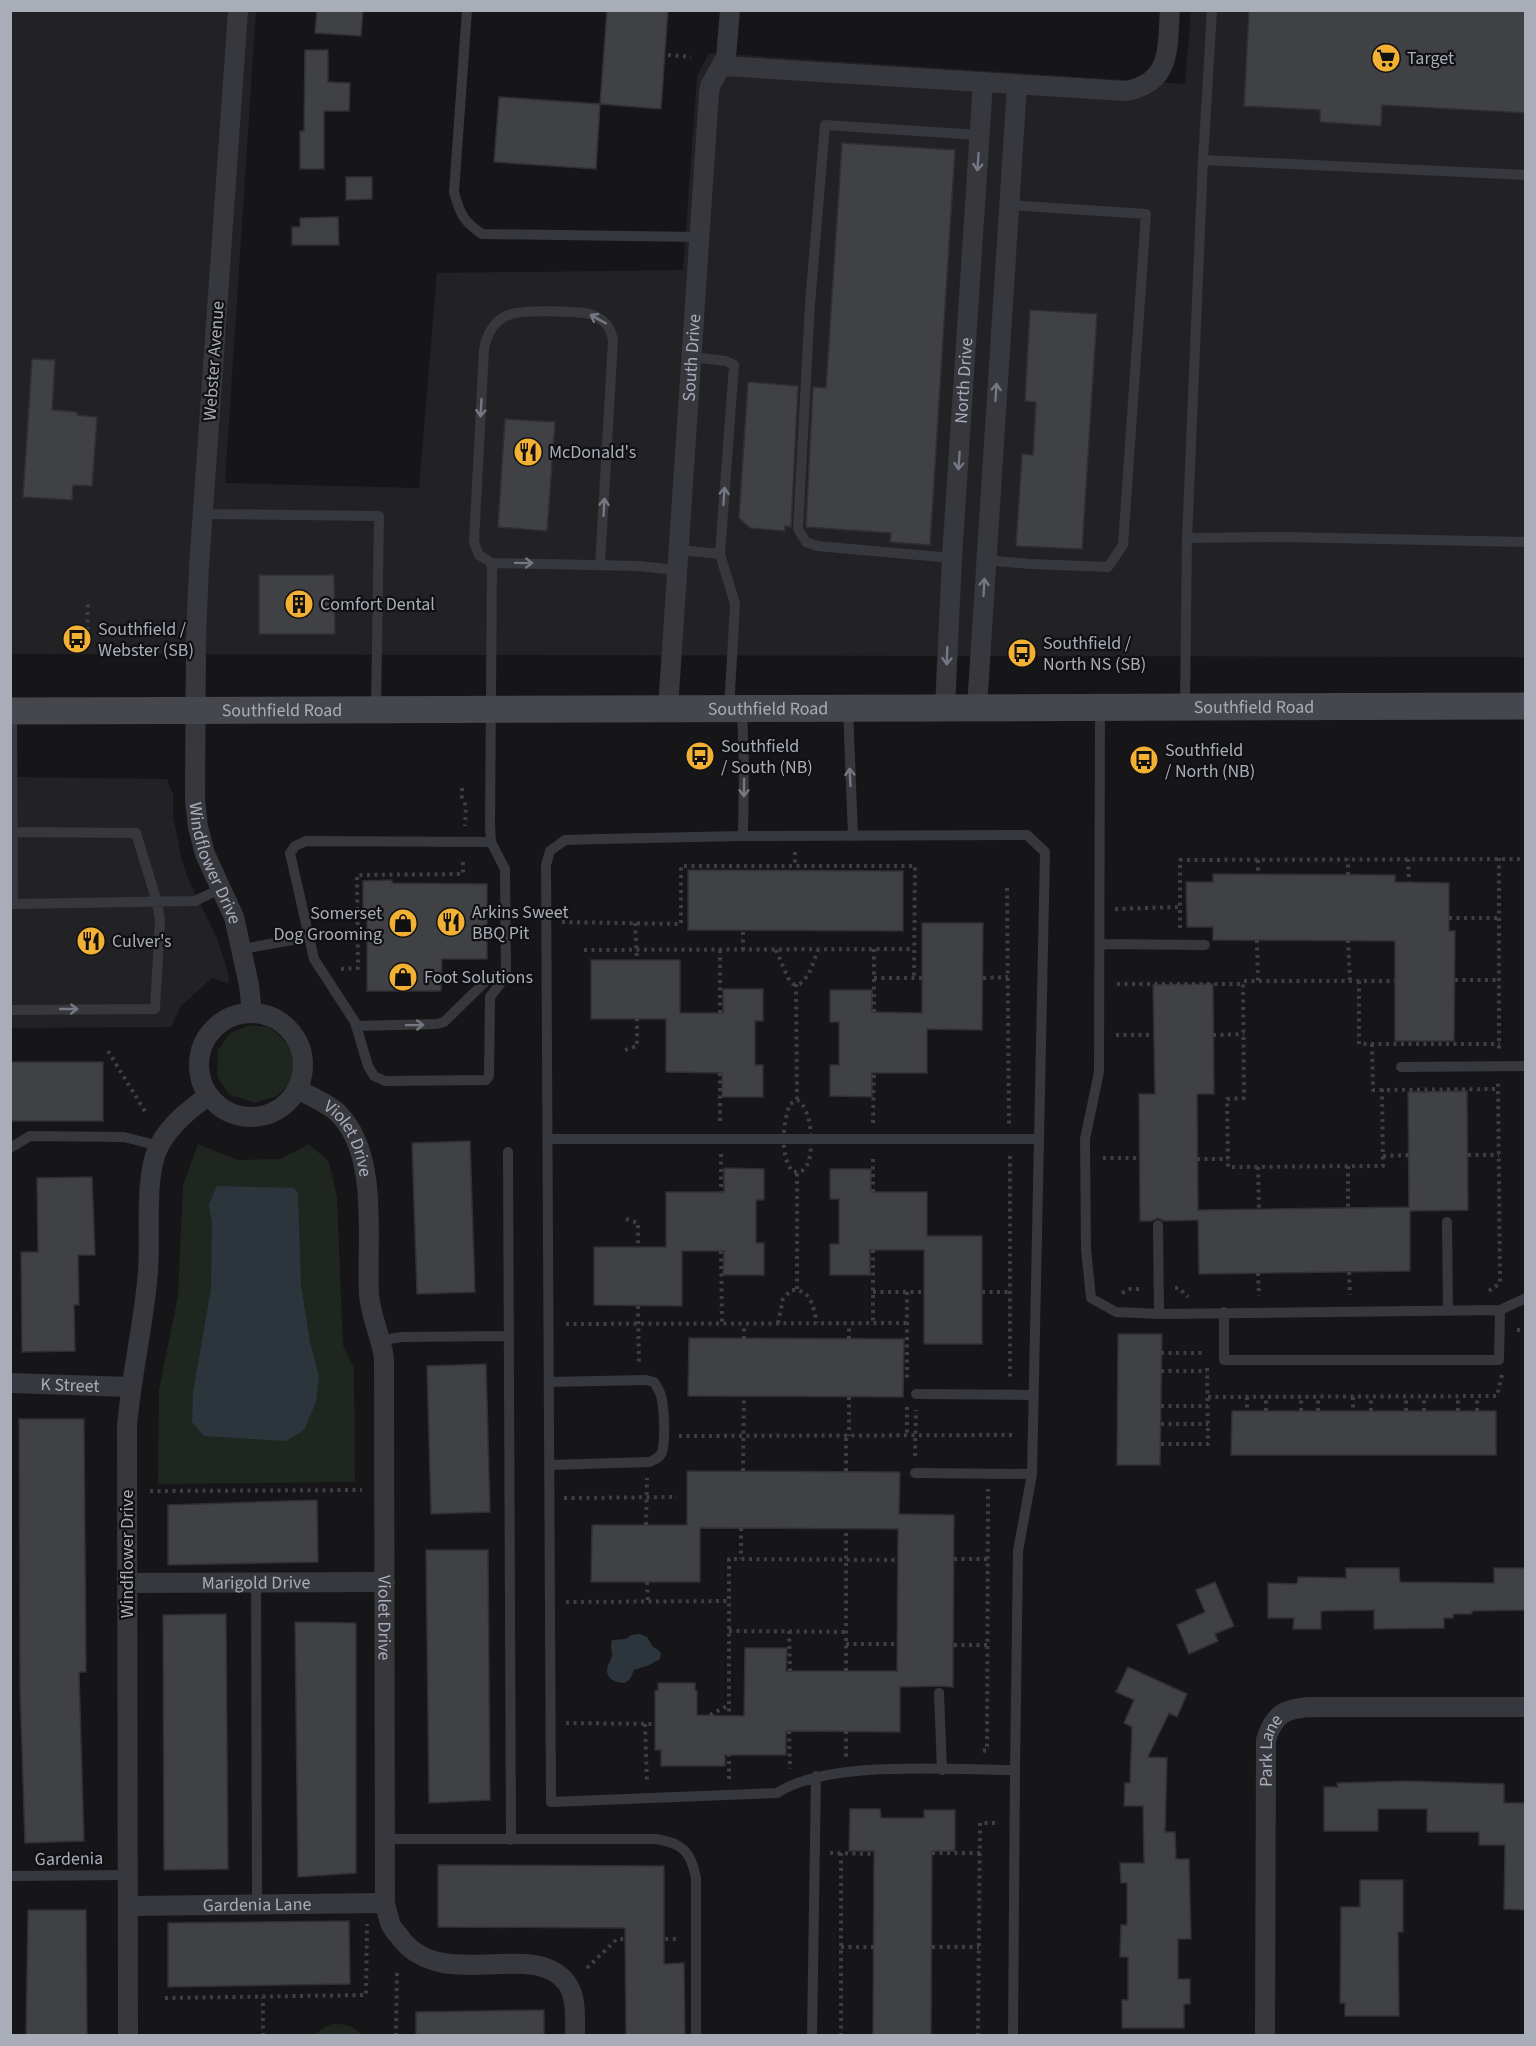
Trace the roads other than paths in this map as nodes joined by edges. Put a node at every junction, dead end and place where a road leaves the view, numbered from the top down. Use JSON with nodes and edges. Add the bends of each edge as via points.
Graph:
{"nodes":[{"id":1,"x":238,"y":10,"type":"edge"},
{"id":2,"x":467,"y":10,"type":"edge"},
{"id":3,"x":730,"y":10,"type":"edge"},
{"id":4,"x":1170,"y":10,"type":"edge"},
{"id":5,"x":1212,"y":10,"type":"edge"},
{"id":6,"x":722,"y":66,"type":"junction"},
{"id":7,"x":983,"y":82,"type":"junction"},
{"id":8,"x":1017,"y":85,"type":"junction"},
{"id":9,"x":980,"y":135,"type":"junction"},
{"id":10,"x":1203,"y":160,"type":"junction"},
{"id":11,"x":1526,"y":175,"type":"edge"},
{"id":12,"x":975,"y":203,"type":"junction"},
{"id":13,"x":1008,"y":205,"type":"junction"},
{"id":14,"x":699,"y":237,"type":"junction"},
{"id":15,"x":692,"y":357,"type":"junction"},
{"id":16,"x":203,"y":514,"type":"junction"},
{"id":17,"x":1187,"y":538,"type":"junction"},
{"id":18,"x":1526,"y":542,"type":"edge"},
{"id":19,"x":720,"y":554,"type":"junction"},
{"id":20,"x":952,"y":558,"type":"junction"},
{"id":21,"x":678,"y":560,"type":"junction"},
{"id":22,"x":985,"y":560,"type":"junction"},
{"id":23,"x":492,"y":563,"type":"junction"},
{"id":24,"x":600,"y":565,"type":"junction"},
{"id":25,"x":1185,"y":706,"type":"junction"},
{"id":26,"x":1526,"y":706,"type":"edge"},
{"id":27,"x":1100,"y":707,"type":"junction"},
{"id":28,"x":492,"y":708,"type":"junction"},
{"id":29,"x":848,"y":708,"type":"junction"},
{"id":30,"x":945,"y":708,"type":"junction"},
{"id":31,"x":977,"y":708,"type":"junction"},
{"id":32,"x":376,"y":709,"type":"junction"},
{"id":33,"x":668,"y":709,"type":"junction"},
{"id":34,"x":736,"y":709,"type":"junction"},
{"id":35,"x":11,"y":711,"type":"edge"},
{"id":36,"x":196,"y":711,"type":"junction"},
{"id":37,"x":13,"y":832,"type":"junction"},
{"id":38,"x":743,"y":836,"type":"junction"},
{"id":39,"x":853,"y":836,"type":"junction"},
{"id":40,"x":491,"y":842,"type":"junction"},
{"id":41,"x":222,"y":888,"type":"junction"},
{"id":42,"x":158,"y":902,"type":"junction"},
{"id":43,"x":12,"y":904,"type":"edge"},
{"id":44,"x":309,"y":937,"type":"junction"},
{"id":45,"x":1100,"y":944,"type":"junction"},
{"id":46,"x":1205,"y":945,"type":"dead end"},
{"id":47,"x":242,"y":949,"type":"junction"},
{"id":48,"x":506,"y":972,"type":"junction"},
{"id":49,"x":10,"y":1010,"type":"edge"},
{"id":50,"x":252,"y":1013,"type":"junction"},
{"id":51,"x":356,"y":1026,"type":"junction"},
{"id":52,"x":1526,"y":1066,"type":"edge"},
{"id":53,"x":1401,"y":1067,"type":"dead end"},
{"id":54,"x":298,"y":1090,"type":"junction"},
{"id":55,"x":208,"y":1096,"type":"junction"},
{"id":56,"x":548,"y":1139,"type":"junction"},
{"id":57,"x":1039,"y":1139,"type":"junction"},
{"id":58,"x":159,"y":1146,"type":"junction"},
{"id":59,"x":10,"y":1148,"type":"edge"},
{"id":60,"x":508,"y":1152,"type":"dead end"},
{"id":61,"x":1447,"y":1222,"type":"dead end"},
{"id":62,"x":1158,"y":1225,"type":"dead end"},
{"id":63,"x":1526,"y":1298,"type":"edge"},
{"id":64,"x":1448,"y":1309,"type":"junction"},
{"id":65,"x":1500,"y":1310,"type":"junction"},
{"id":66,"x":1224,"y":1312,"type":"junction"},
{"id":67,"x":1159,"y":1314,"type":"junction"},
{"id":68,"x":508,"y":1336,"type":"junction"},
{"id":69,"x":381,"y":1340,"type":"junction"},
{"id":70,"x":549,"y":1382,"type":"junction"},
{"id":71,"x":10,"y":1383,"type":"edge"},
{"id":72,"x":130,"y":1387,"type":"junction"},
{"id":73,"x":911,"y":1392,"type":"road end"},
{"id":74,"x":1033,"y":1395,"type":"junction"},
{"id":75,"x":549,"y":1464,"type":"junction"},
{"id":76,"x":915,"y":1473,"type":"road end"},
{"id":77,"x":1032,"y":1474,"type":"junction"},
{"id":78,"x":256,"y":1581,"type":"junction"},
{"id":79,"x":128,"y":1582,"type":"junction"},
{"id":80,"x":385,"y":1582,"type":"junction"},
{"id":81,"x":939,"y":1693,"type":"dead end"},
{"id":82,"x":1526,"y":1707,"type":"edge"},
{"id":83,"x":942,"y":1770,"type":"junction"},
{"id":84,"x":1015,"y":1770,"type":"junction"},
{"id":85,"x":816,"y":1776,"type":"junction"},
{"id":86,"x":385,"y":1839,"type":"junction"},
{"id":87,"x":511,"y":1840,"type":"junction"},
{"id":88,"x":128,"y":1875,"type":"junction"},
{"id":89,"x":10,"y":1876,"type":"edge"},
{"id":90,"x":385,"y":1903,"type":"junction"},
{"id":91,"x":129,"y":1906,"type":"junction"},
{"id":92,"x":256,"y":1906,"type":"junction"},
{"id":93,"x":128,"y":2036,"type":"edge"},
{"id":94,"x":574,"y":2036,"type":"edge"},
{"id":95,"x":696,"y":2036,"type":"edge"},
{"id":96,"x":812,"y":2036,"type":"edge"},
{"id":97,"x":1013,"y":2036,"type":"edge"},
{"id":98,"x":1265,"y":2036,"type":"edge"}],
"edges":[{"from":1,"to":16,"type":"street","name":"Webster Avenue"},
{"from":2,"to":14,"type":"lane","via":[[454,192],[467,224],[482,234]]},
{"from":3,"to":6,"type":"street","name":"South Drive","via":[[728,46]]},
{"from":4,"to":8,"type":"street","via":[[1164,67],[1149,84],[1126,91]]},
{"from":5,"to":10,"type":"lane"},
{"from":6,"to":7,"type":"street"},
{"from":6,"to":14,"type":"street","name":"South Drive","via":[[709,93]]},
{"from":7,"to":8,"type":"street"},
{"from":7,"to":9,"type":"street","name":"North Drive"},
{"from":8,"to":13,"type":"street","name":"North Drive"},
{"from":9,"to":12,"type":"street","name":"North Drive","one_way":true},
{"from":9,"to":20,"type":"lane","via":[[825,125],[810,304],[798,529],[807,542],[817,546]]},
{"from":10,"to":11,"type":"lane"},
{"from":10,"to":17,"type":"lane"},
{"from":12,"to":13,"type":"street"},
{"from":12,"to":20,"type":"street","name":"North Drive","one_way":true},
{"from":22,"to":13,"type":"street","name":"North Drive","one_way":true},
{"from":13,"to":22,"type":"lane","via":[[1146,214],[1123,545],[1108,567]]},
{"from":14,"to":15,"type":"street","name":"South Drive"},
{"from":19,"to":15,"type":"lane","one_way":true,"via":[[734,365]]},
{"from":15,"to":21,"type":"street","name":"South Drive"},
{"from":16,"to":32,"type":"lane","via":[[379,516]]},
{"from":16,"to":36,"type":"street","name":"Webster Avenue"},
{"from":17,"to":18,"type":"lane"},
{"from":17,"to":25,"type":"lane"},
{"from":19,"to":21,"type":"lane"},
{"from":19,"to":34,"type":"lane","via":[[735,604]]},
{"from":20,"to":22,"type":"street"},
{"from":20,"to":30,"type":"street","name":"North Drive","one_way":true},
{"from":21,"to":24,"type":"lane"},
{"from":21,"to":33,"type":"street","name":"South Drive"},
{"from":31,"to":22,"type":"street","name":"North Drive","one_way":true},
{"from":23,"to":24,"type":"lane","one_way":true},
{"from":24,"to":23,"type":"lane","one_way":true,"via":[[613,340],[610,328],[591,314],[517,312],[493,327],[484,350],[474,542],[479,555]]},
{"from":23,"to":28,"type":"lane"},
{"from":25,"to":26,"type":"main road","name":"Southfield Road"},
{"from":25,"to":27,"type":"main road","name":"Southfield Road"},
{"from":27,"to":31,"type":"main road","name":"Southfield Road"},
{"from":27,"to":45,"type":"lane"},
{"from":28,"to":32,"type":"main road","name":"Southfield Road"},
{"from":28,"to":33,"type":"main road","name":"Southfield Road"},
{"from":28,"to":40,"type":"lane"},
{"from":29,"to":30,"type":"main road","name":"Southfield Road"},
{"from":29,"to":34,"type":"main road","name":"Southfield Road"},
{"from":39,"to":29,"type":"lane","one_way":true},
{"from":30,"to":31,"type":"main road","name":"Southfield Road"},
{"from":32,"to":36,"type":"main road","name":"Southfield Road"},
{"from":33,"to":34,"type":"main road","name":"Southfield Road"},
{"from":34,"to":38,"type":"lane","one_way":true,"via":[[744,767]]},
{"from":35,"to":36,"type":"main road","name":"Southfield Road"},
{"from":35,"to":37,"type":"lane"},
{"from":36,"to":41,"type":"street","name":"Windflower Drive","via":[[198,827],[205,854]]},
{"from":37,"to":42,"type":"lane","via":[[136,833]]},
{"from":37,"to":43,"type":"lane"},
{"from":38,"to":39,"type":"lane"},
{"from":38,"to":56,"type":"lane","via":[[565,840],[550,851],[546,865]]},
{"from":39,"to":57,"type":"lane","via":[[1028,835],[1045,852]]},
{"from":40,"to":44,"type":"lane","via":[[306,841],[295,846],[290,853]]},
{"from":40,"to":48,"type":"lane","via":[[505,869]]},
{"from":41,"to":42,"type":"lane","via":[[195,901]]},
{"from":41,"to":47,"type":"street","name":"Windflower Drive"},
{"from":42,"to":43,"type":"lane"},
{"from":49,"to":42,"type":"lane","one_way":true,"via":[[155,1008]]},
{"from":44,"to":47,"type":"lane"},
{"from":44,"to":51,"type":"lane","via":[[314,959]]},
{"from":45,"to":46,"type":"lane"},
{"from":45,"to":67,"type":"lane","via":[[1100,1072],[1085,1139],[1086,1249],[1091,1298],[1116,1312]]},
{"from":47,"to":50,"type":"street","name":"Windflower Drive"},
{"from":51,"to":48,"type":"lane","one_way":true,"via":[[444,1022],[488,979]]},
{"from":48,"to":51,"type":"lane","via":[[490,997],[486,1080],[385,1081],[374,1076],[368,1066]]},
{"from":50,"to":54,"type":"street","via":[[277,1019],[291,1030],[300,1045],[304,1061]]},
{"from":50,"to":55,"type":"street","via":[[227,1018],[203,1045],[199,1062]]},
{"from":52,"to":53,"type":"lane"},
{"from":54,"to":55,"type":"street","via":[[284,1107],[252,1118],[220,1108]]},
{"from":54,"to":69,"type":"street","name":"Violet Drive","via":[[337,1112],[360,1148],[368,1205],[369,1298]]},
{"from":55,"to":58,"type":"street","name":"Windflower Drive","via":[[173,1125]]},
{"from":56,"to":57,"type":"lane"},
{"from":56,"to":70,"type":"lane"},
{"from":57,"to":74,"type":"lane"},
{"from":58,"to":59,"type":"lane","via":[[124,1137],[30,1136]]},
{"from":58,"to":72,"type":"street","name":"Windflower Drive","via":[[150,1191],[146,1291]]},
{"from":60,"to":68,"type":"lane"},
{"from":61,"to":64,"type":"lane"},
{"from":62,"to":67,"type":"lane"},
{"from":63,"to":65,"type":"lane"},
{"from":64,"to":65,"type":"lane"},
{"from":64,"to":66,"type":"lane"},
{"from":65,"to":66,"type":"lane","via":[[1499,1359],[1487,1360],[1224,1360]]},
{"from":66,"to":67,"type":"lane"},
{"from":68,"to":69,"type":"lane"},
{"from":68,"to":87,"type":"lane"},
{"from":69,"to":80,"type":"street","name":"Violet Drive","via":[[385,1379]]},
{"from":70,"to":75,"type":"lane"},
{"from":70,"to":75,"type":"lane","via":[[654,1382],[662,1398],[663,1436],[663,1449],[657,1460]]},
{"from":71,"to":72,"type":"street","name":"K Street"},
{"from":72,"to":79,"type":"street","name":"Windflower Drive"},
{"from":73,"to":74,"type":"lane"},
{"from":74,"to":77,"type":"lane"},
{"from":75,"to":85,"type":"lane","via":[[551,1802],[777,1792]]},
{"from":76,"to":77,"type":"lane"},
{"from":77,"to":84,"type":"lane","via":[[1018,1551]]},
{"from":78,"to":79,"type":"street","name":"Marigold Drive"},
{"from":78,"to":80,"type":"street","name":"Marigold Drive"},
{"from":78,"to":92,"type":"lane"},
{"from":79,"to":88,"type":"street","name":"Windflower Drive"},
{"from":80,"to":86,"type":"street","name":"Violet Drive"},
{"from":81,"to":83,"type":"lane"},
{"from":82,"to":98,"type":"street","name":"Park Lane","via":[[1300,1707],[1278,1715],[1270,1727],[1266,1746]]},
{"from":83,"to":84,"type":"lane"},
{"from":83,"to":85,"type":"lane"},
{"from":84,"to":97,"type":"lane"},
{"from":85,"to":96,"type":"lane"},
{"from":86,"to":87,"type":"lane"},
{"from":86,"to":90,"type":"street","name":"Violet Drive"},
{"from":87,"to":95,"type":"lane","via":[[656,1839],[671,1841],[684,1849],[693,1862],[696,1878]]},
{"from":88,"to":89,"type":"lane","name":"Gardenia"},
{"from":88,"to":91,"type":"street","name":"Windflower Drive"},
{"from":90,"to":92,"type":"street","name":"Gardenia Lane"},
{"from":90,"to":94,"type":"street","name":"Violet Drive","via":[[391,1926],[409,1948],[427,1959],[443,1964],[533,1965],[551,1970],[567,1982],[575,2004]]},
{"from":91,"to":92,"type":"street","name":"Gardenia Lane"},
{"from":91,"to":93,"type":"street","name":"Windflower Drive"}]}
